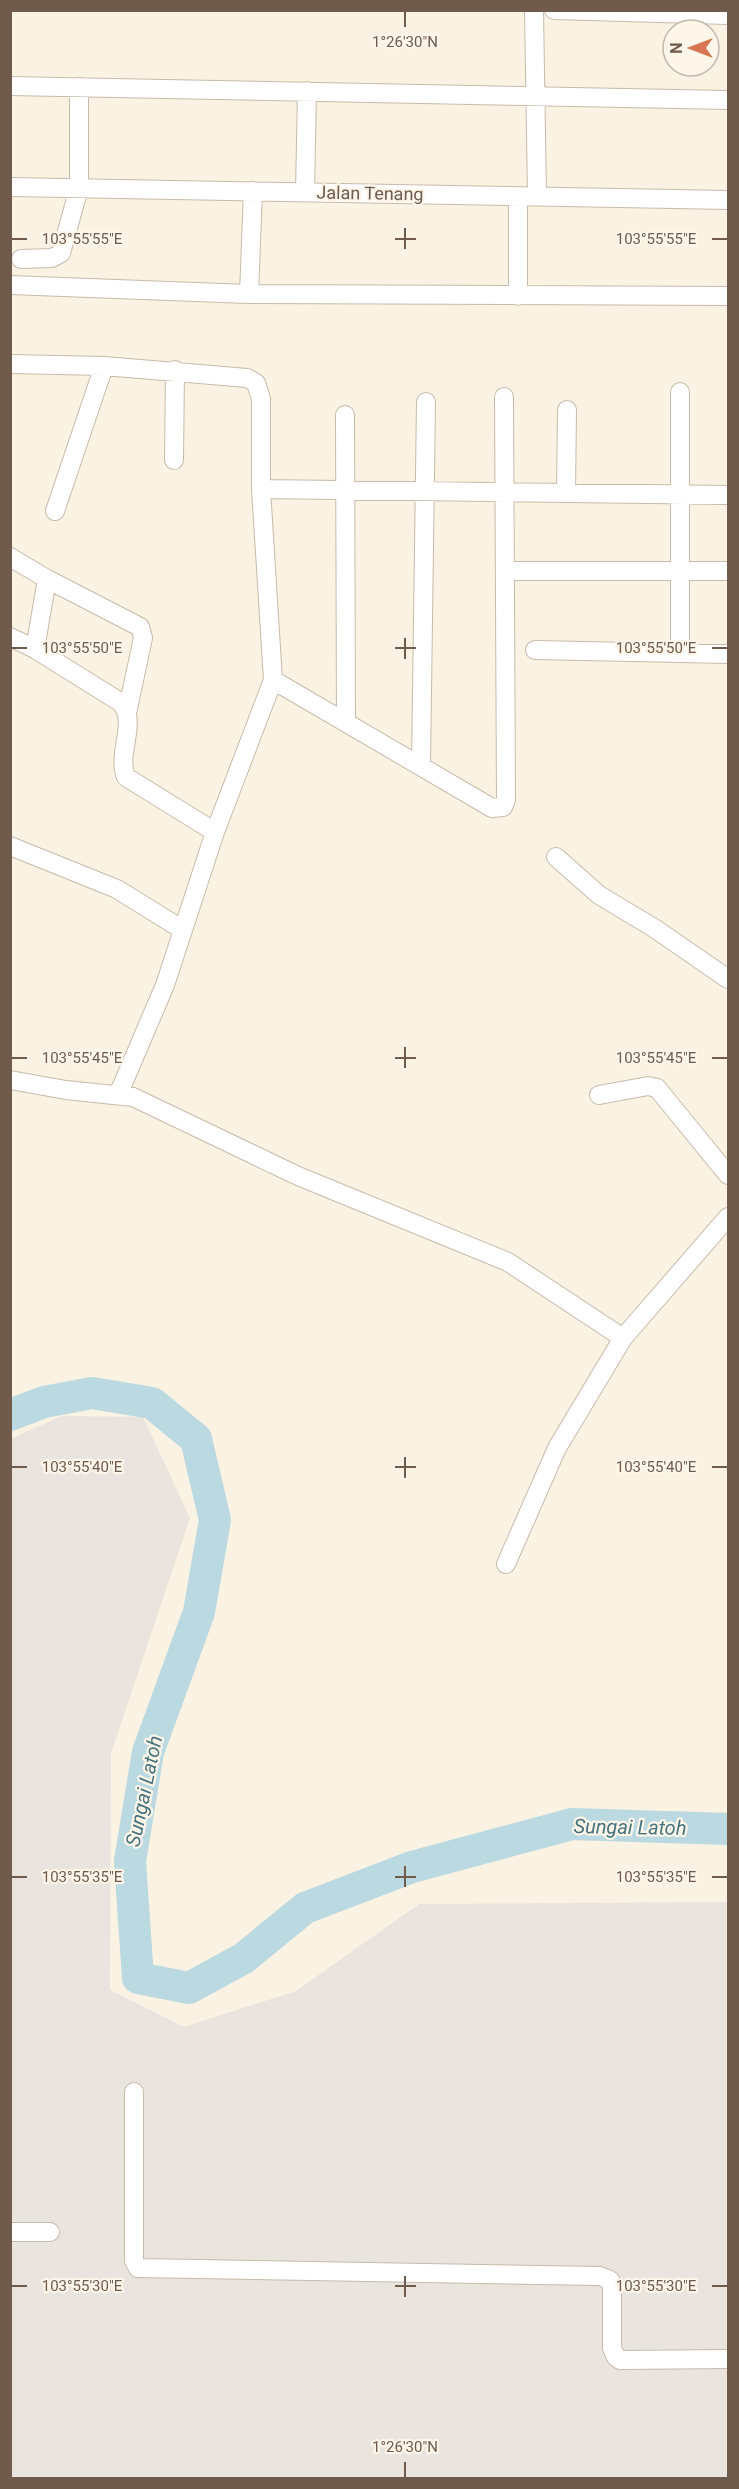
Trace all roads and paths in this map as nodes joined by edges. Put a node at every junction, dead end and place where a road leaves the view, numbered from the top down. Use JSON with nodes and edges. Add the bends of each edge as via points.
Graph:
{"nodes":[{"id":1,"x":534,"y":10,"type":"edge"},
{"id":2,"x":554,"y":10,"type":"edge"},
{"id":3,"x":729,"y":15,"type":"edge"},
{"id":4,"x":10,"y":86,"type":"edge"},
{"id":5,"x":79,"y":87,"type":"junction"},
{"id":6,"x":307,"y":91,"type":"junction"},
{"id":7,"x":535,"y":96,"type":"junction"},
{"id":8,"x":729,"y":100,"type":"edge"},
{"id":9,"x":10,"y":187,"type":"edge"},
{"id":10,"x":79,"y":188,"type":"junction"},
{"id":11,"x":253,"y":191,"type":"junction"},
{"id":12,"x":305,"y":192,"type":"junction"},
{"id":13,"x":527,"y":196,"type":"junction"},
{"id":14,"x":729,"y":200,"type":"edge"},
{"id":15,"x":21,"y":260,"type":"dead end"},
{"id":16,"x":10,"y":285,"type":"edge"},
{"id":17,"x":249,"y":294,"type":"junction"},
{"id":18,"x":518,"y":296,"type":"junction"},
{"id":19,"x":729,"y":296,"type":"edge"},
{"id":20,"x":10,"y":364,"type":"edge"},
{"id":21,"x":104,"y":366,"type":"junction"},
{"id":22,"x":175,"y":370,"type":"junction"},
{"id":23,"x":680,"y":392,"type":"dead end"},
{"id":24,"x":504,"y":397,"type":"dead end"},
{"id":25,"x":426,"y":402,"type":"dead end"},
{"id":26,"x":567,"y":410,"type":"dead end"},
{"id":27,"x":345,"y":415,"type":"dead end"},
{"id":28,"x":174,"y":460,"type":"dead end"},
{"id":29,"x":261,"y":489,"type":"junction"},
{"id":30,"x":345,"y":490,"type":"junction"},
{"id":31,"x":424,"y":491,"type":"junction"},
{"id":32,"x":505,"y":492,"type":"junction"},
{"id":33,"x":566,"y":493,"type":"junction"},
{"id":34,"x":680,"y":494,"type":"junction"},
{"id":35,"x":729,"y":495,"type":"edge"},
{"id":36,"x":55,"y":511,"type":"dead end"},
{"id":37,"x":10,"y":557,"type":"edge"},
{"id":38,"x":505,"y":571,"type":"junction"},
{"id":39,"x":680,"y":571,"type":"junction"},
{"id":40,"x":729,"y":571,"type":"edge"},
{"id":41,"x":47,"y":579,"type":"junction"},
{"id":42,"x":10,"y":637,"type":"edge"},
{"id":43,"x":35,"y":650,"type":"junction"},
{"id":44,"x":535,"y":650,"type":"dead end"},
{"id":45,"x":680,"y":653,"type":"junction"},
{"id":46,"x":729,"y":654,"type":"edge"},
{"id":47,"x":273,"y":680,"type":"junction"},
{"id":48,"x":127,"y":713,"type":"junction"},
{"id":49,"x":346,"y":721,"type":"junction"},
{"id":50,"x":421,"y":765,"type":"junction"},
{"id":51,"x":215,"y":832,"type":"junction"},
{"id":52,"x":10,"y":846,"type":"edge"},
{"id":53,"x":556,"y":857,"type":"dead end"},
{"id":54,"x":183,"y":930,"type":"junction"},
{"id":55,"x":729,"y":979,"type":"edge"},
{"id":56,"x":10,"y":1080,"type":"edge"},
{"id":57,"x":118,"y":1095,"type":"junction"},
{"id":58,"x":599,"y":1095,"type":"dead end"},
{"id":59,"x":729,"y":1174,"type":"edge"},
{"id":60,"x":729,"y":1217,"type":"edge"},
{"id":61,"x":623,"y":1338,"type":"junction"},
{"id":62,"x":506,"y":1564,"type":"dead end"},
{"id":63,"x":134,"y":2092,"type":"dead end"},
{"id":64,"x":10,"y":2232,"type":"edge"},
{"id":65,"x":50,"y":2232,"type":"dead end"},
{"id":66,"x":729,"y":2359,"type":"edge"}],
"edges":[{"from":1,"to":7,"type":"street"},
{"from":2,"to":3,"type":"street"},
{"from":4,"to":5,"type":"street"},
{"from":5,"to":6,"type":"street"},
{"from":5,"to":10,"type":"street"},
{"from":6,"to":7,"type":"street"},
{"from":6,"to":12,"type":"street"},
{"from":7,"to":8,"type":"street"},
{"from":7,"to":13,"type":"street"},
{"from":9,"to":10,"type":"street","name":"Jalan Tenang"},
{"from":10,"to":11,"type":"street","name":"Jalan Tenang"},
{"from":10,"to":15,"type":"street","via":[[62,253],[52,258]]},
{"from":11,"to":12,"type":"street","name":"Jalan Tenang"},
{"from":11,"to":17,"type":"street"},
{"from":12,"to":13,"type":"street","name":"Jalan Tenang"},
{"from":13,"to":14,"type":"street","name":"Jalan Tenang"},
{"from":13,"to":18,"type":"street"},
{"from":16,"to":17,"type":"street"},
{"from":17,"to":18,"type":"street"},
{"from":18,"to":19,"type":"street"},
{"from":20,"to":21,"type":"street"},
{"from":21,"to":22,"type":"street"},
{"from":21,"to":36,"type":"street"},
{"from":22,"to":28,"type":"street"},
{"from":22,"to":29,"type":"street","via":[[247,378],[256,383],[261,399]]},
{"from":23,"to":34,"type":"street"},
{"from":24,"to":32,"type":"street"},
{"from":25,"to":31,"type":"street"},
{"from":26,"to":33,"type":"street"},
{"from":27,"to":30,"type":"street"},
{"from":29,"to":30,"type":"street"},
{"from":29,"to":47,"type":"street"},
{"from":30,"to":31,"type":"street"},
{"from":30,"to":49,"type":"street"},
{"from":31,"to":32,"type":"street"},
{"from":31,"to":50,"type":"street"},
{"from":32,"to":33,"type":"street"},
{"from":32,"to":38,"type":"street"},
{"from":33,"to":34,"type":"street"},
{"from":34,"to":35,"type":"street"},
{"from":34,"to":39,"type":"street"},
{"from":37,"to":41,"type":"street"},
{"from":38,"to":39,"type":"street"},
{"from":38,"to":50,"type":"street","via":[[503,807],[492,808]]},
{"from":39,"to":40,"type":"street"},
{"from":39,"to":45,"type":"street"},
{"from":41,"to":43,"type":"street"},
{"from":41,"to":48,"type":"street","via":[[140,627],[143,638]]},
{"from":42,"to":43,"type":"street"},
{"from":43,"to":48,"type":"street","via":[[120,702]]},
{"from":44,"to":45,"type":"street"},
{"from":45,"to":46,"type":"street"},
{"from":47,"to":49,"type":"street"},
{"from":47,"to":51,"type":"street"},
{"from":48,"to":51,"type":"street","via":[[123,764],[126,777]]},
{"from":49,"to":50,"type":"street"},
{"from":51,"to":54,"type":"street"},
{"from":52,"to":54,"type":"street","via":[[117,889]]},
{"from":53,"to":55,"type":"street","via":[[599,895]]},
{"from":54,"to":57,"type":"street","via":[[165,985]]},
{"from":56,"to":57,"type":"street"},
{"from":57,"to":61,"type":"street","via":[[133,1097],[298,1176],[508,1262]]},
{"from":58,"to":59,"type":"street","via":[[648,1086],[657,1088]]},
{"from":60,"to":61,"type":"street"},
{"from":61,"to":62,"type":"street","via":[[557,1448]]},
{"from":63,"to":66,"type":"street","via":[[134,2261],[138,2268],[600,2276],[612,2284],[612,2348],[620,2360]]},
{"from":64,"to":65,"type":"street"}]}
